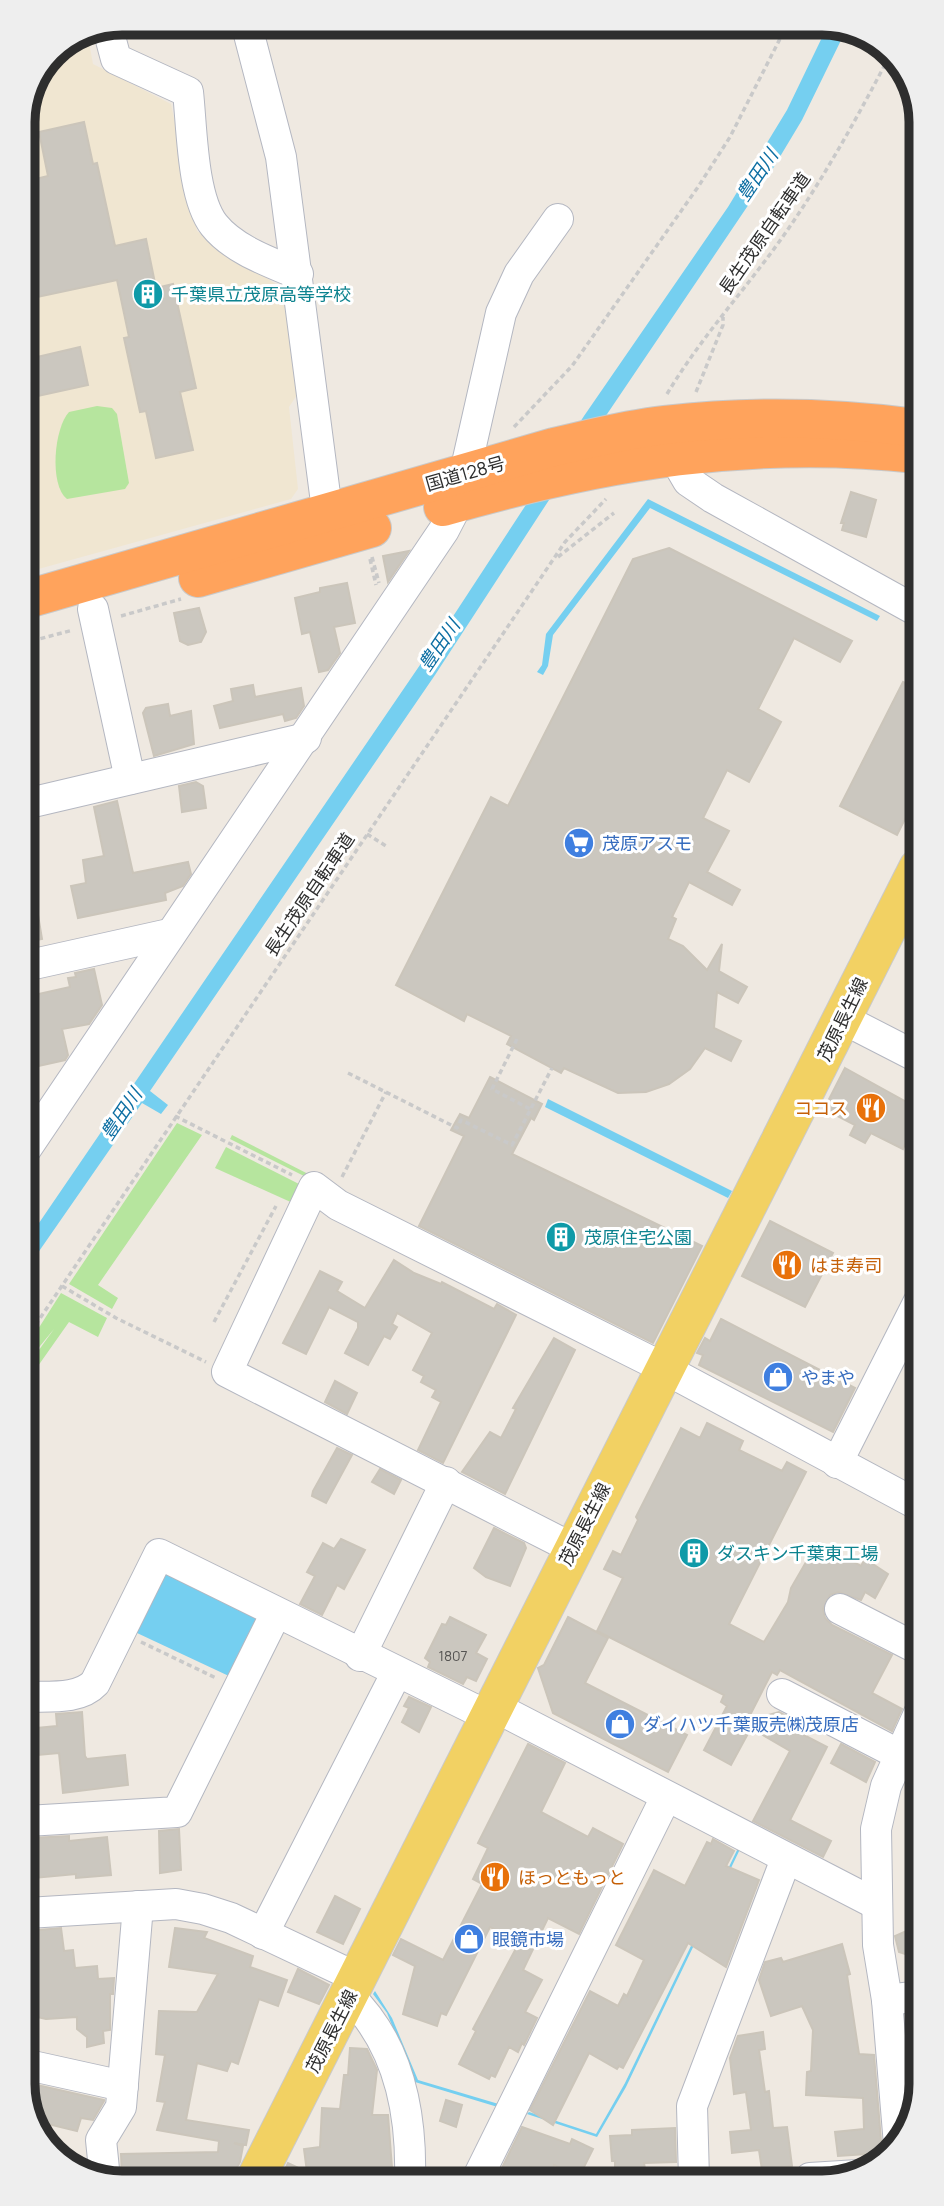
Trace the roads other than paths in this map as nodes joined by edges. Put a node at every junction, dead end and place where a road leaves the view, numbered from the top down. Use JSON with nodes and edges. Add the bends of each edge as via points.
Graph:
{"nodes":[{"id":1,"x":249,"y":35,"type":"edge"},
{"id":2,"x":110,"y":36,"type":"edge"},
{"id":3,"x":558,"y":219,"type":"dead end"},
{"id":4,"x":298,"y":274,"type":"junction"},
{"id":5,"x":909,"y":427,"type":"edge"},
{"id":6,"x":663,"y":436,"type":"junction"},
{"id":7,"x":909,"y":454,"type":"edge"},
{"id":8,"x":468,"y":491,"type":"junction"},
{"id":9,"x":341,"y":533,"type":"junction"},
{"id":10,"x":35,"y":598,"type":"edge"},
{"id":11,"x":909,"y":607,"type":"edge"},
{"id":12,"x":95,"y":616,"type":"junction"},
{"id":13,"x":35,"y":625,"type":"edge"},
{"id":14,"x":306,"y":738,"type":"junction"},
{"id":15,"x":130,"y":779,"type":"junction"},
{"id":16,"x":35,"y":802,"type":"edge"},
{"id":17,"x":909,"y":886,"type":"edge"},
{"id":18,"x":169,"y":934,"type":"junction"},
{"id":19,"x":35,"y":964,"type":"edge"},
{"id":20,"x":843,"y":1019,"type":"junction"},
{"id":21,"x":909,"y":1053,"type":"edge"},
{"id":22,"x":35,"y":1130,"type":"edge"},
{"id":23,"x":909,"y":1321,"type":"edge"},
{"id":24,"x":663,"y":1371,"type":"junction"},
{"id":25,"x":838,"y":1463,"type":"junction"},
{"id":26,"x":446,"y":1482,"type":"junction"},
{"id":27,"x":909,"y":1500,"type":"edge"},
{"id":28,"x":572,"y":1548,"type":"junction"},
{"id":29,"x":840,"y":1609,"type":"dead end"},
{"id":30,"x":276,"y":1613,"type":"junction"},
{"id":31,"x":909,"y":1644,"type":"edge"},
{"id":32,"x":360,"y":1656,"type":"junction"},
{"id":33,"x":397,"y":1672,"type":"junction"},
{"id":34,"x":782,"y":1694,"type":"dead end"},
{"id":35,"x":35,"y":1697,"type":"edge"},
{"id":36,"x":491,"y":1711,"type":"junction"},
{"id":37,"x":909,"y":1732,"type":"edge"},
{"id":38,"x":898,"y":1754,"type":"junction"},
{"id":39,"x":666,"y":1797,"type":"junction"},
{"id":40,"x":35,"y":1821,"type":"edge"},
{"id":41,"x":786,"y":1859,"type":"junction"},
{"id":42,"x":876,"y":1904,"type":"junction"},
{"id":43,"x":138,"y":1906,"type":"junction"},
{"id":44,"x":35,"y":1912,"type":"edge"},
{"id":45,"x":263,"y":1934,"type":"junction"},
{"id":46,"x":354,"y":1987,"type":"junction"},
{"id":47,"x":909,"y":1997,"type":"edge"},
{"id":48,"x":887,"y":2000,"type":"junction"},
{"id":49,"x":35,"y":2067,"type":"edge"},
{"id":50,"x":123,"y":2086,"type":"junction"},
{"id":51,"x":897,"y":2126,"type":"edge"},
{"id":52,"x":104,"y":2169,"type":"edge"},
{"id":53,"x":260,"y":2171,"type":"edge"},
{"id":54,"x":410,"y":2171,"type":"edge"},
{"id":55,"x":480,"y":2171,"type":"edge"},
{"id":56,"x":694,"y":2171,"type":"edge"}],
"edges":[{"from":1,"to":4,"type":"street","via":[[281,157]]},
{"from":2,"to":4,"type":"street","via":[[116,59],[188,92],[201,195],[214,225],[245,250]]},
{"from":3,"to":8,"type":"street","via":[[519,274],[501,313]]},
{"from":4,"to":9,"type":"street"},
{"from":5,"to":6,"type":"highway","name":"国道128号","via":[[773,419]]},
{"from":6,"to":7,"type":"highway","name":"国道128号","via":[[752,447]]},
{"from":6,"to":8,"type":"highway","name":"国道128号","via":[[618,478]]},
{"from":6,"to":8,"type":"highway","name":"国道128号","via":[[554,447],[508,446]]},
{"from":6,"to":11,"type":"street","via":[[688,481]]},
{"from":8,"to":9,"type":"highway","name":"国道128号"},
{"from":8,"to":14,"type":"street"},
{"from":9,"to":10,"type":"highway","name":"国道128号"},
{"from":9,"to":12,"type":"highway","name":"国道128号"},
{"from":12,"to":13,"type":"highway","name":"国道128号"},
{"from":12,"to":15,"type":"street"},
{"from":14,"to":15,"type":"street"},
{"from":14,"to":18,"type":"street"},
{"from":15,"to":16,"type":"street"},
{"from":17,"to":20,"type":"main road","name":"茂原長生線"},
{"from":18,"to":19,"type":"street"},
{"from":18,"to":22,"type":"street"},
{"from":20,"to":21,"type":"street"},
{"from":20,"to":24,"type":"main road","name":"茂原長生線"},
{"from":23,"to":25,"type":"street"},
{"from":24,"to":25,"type":"street"},
{"from":24,"to":26,"type":"street","via":[[338,1205],[314,1187],[227,1372]]},
{"from":24,"to":28,"type":"main road","name":"茂原長生線"},
{"from":25,"to":27,"type":"street"},
{"from":26,"to":28,"type":"street"},
{"from":26,"to":32,"type":"street"},
{"from":28,"to":36,"type":"main road","name":"茂原長生線"},
{"from":29,"to":31,"type":"street"},
{"from":30,"to":32,"type":"street"},
{"from":30,"to":35,"type":"street","via":[[159,1554],[95,1683],[87,1692]]},
{"from":30,"to":40,"type":"street","via":[[177,1812]]},
{"from":32,"to":33,"type":"street"},
{"from":33,"to":36,"type":"street"},
{"from":33,"to":45,"type":"street"},
{"from":34,"to":38,"type":"street"},
{"from":36,"to":39,"type":"street"},
{"from":36,"to":46,"type":"main road","name":"茂原長生線"},
{"from":37,"to":38,"type":"street"},
{"from":38,"to":42,"type":"street","via":[[876,1829]]},
{"from":39,"to":41,"type":"street"},
{"from":39,"to":55,"type":"street"},
{"from":41,"to":42,"type":"street"},
{"from":41,"to":56,"type":"street","via":[[692,2106]]},
{"from":42,"to":48,"type":"street"},
{"from":43,"to":44,"type":"street"},
{"from":43,"to":45,"type":"street","via":[[176,1904],[204,1909]]},
{"from":43,"to":50,"type":"street"},
{"from":45,"to":46,"type":"street"},
{"from":46,"to":53,"type":"main road","name":"茂原長生線"},
{"from":46,"to":54,"type":"street","via":[[382,2035],[400,2083],[412,2137]]},
{"from":47,"to":48,"type":"street"},
{"from":48,"to":51,"type":"street"},
{"from":49,"to":50,"type":"street"},
{"from":50,"to":52,"type":"street","via":[[121,2107],[102,2140]]}]}
